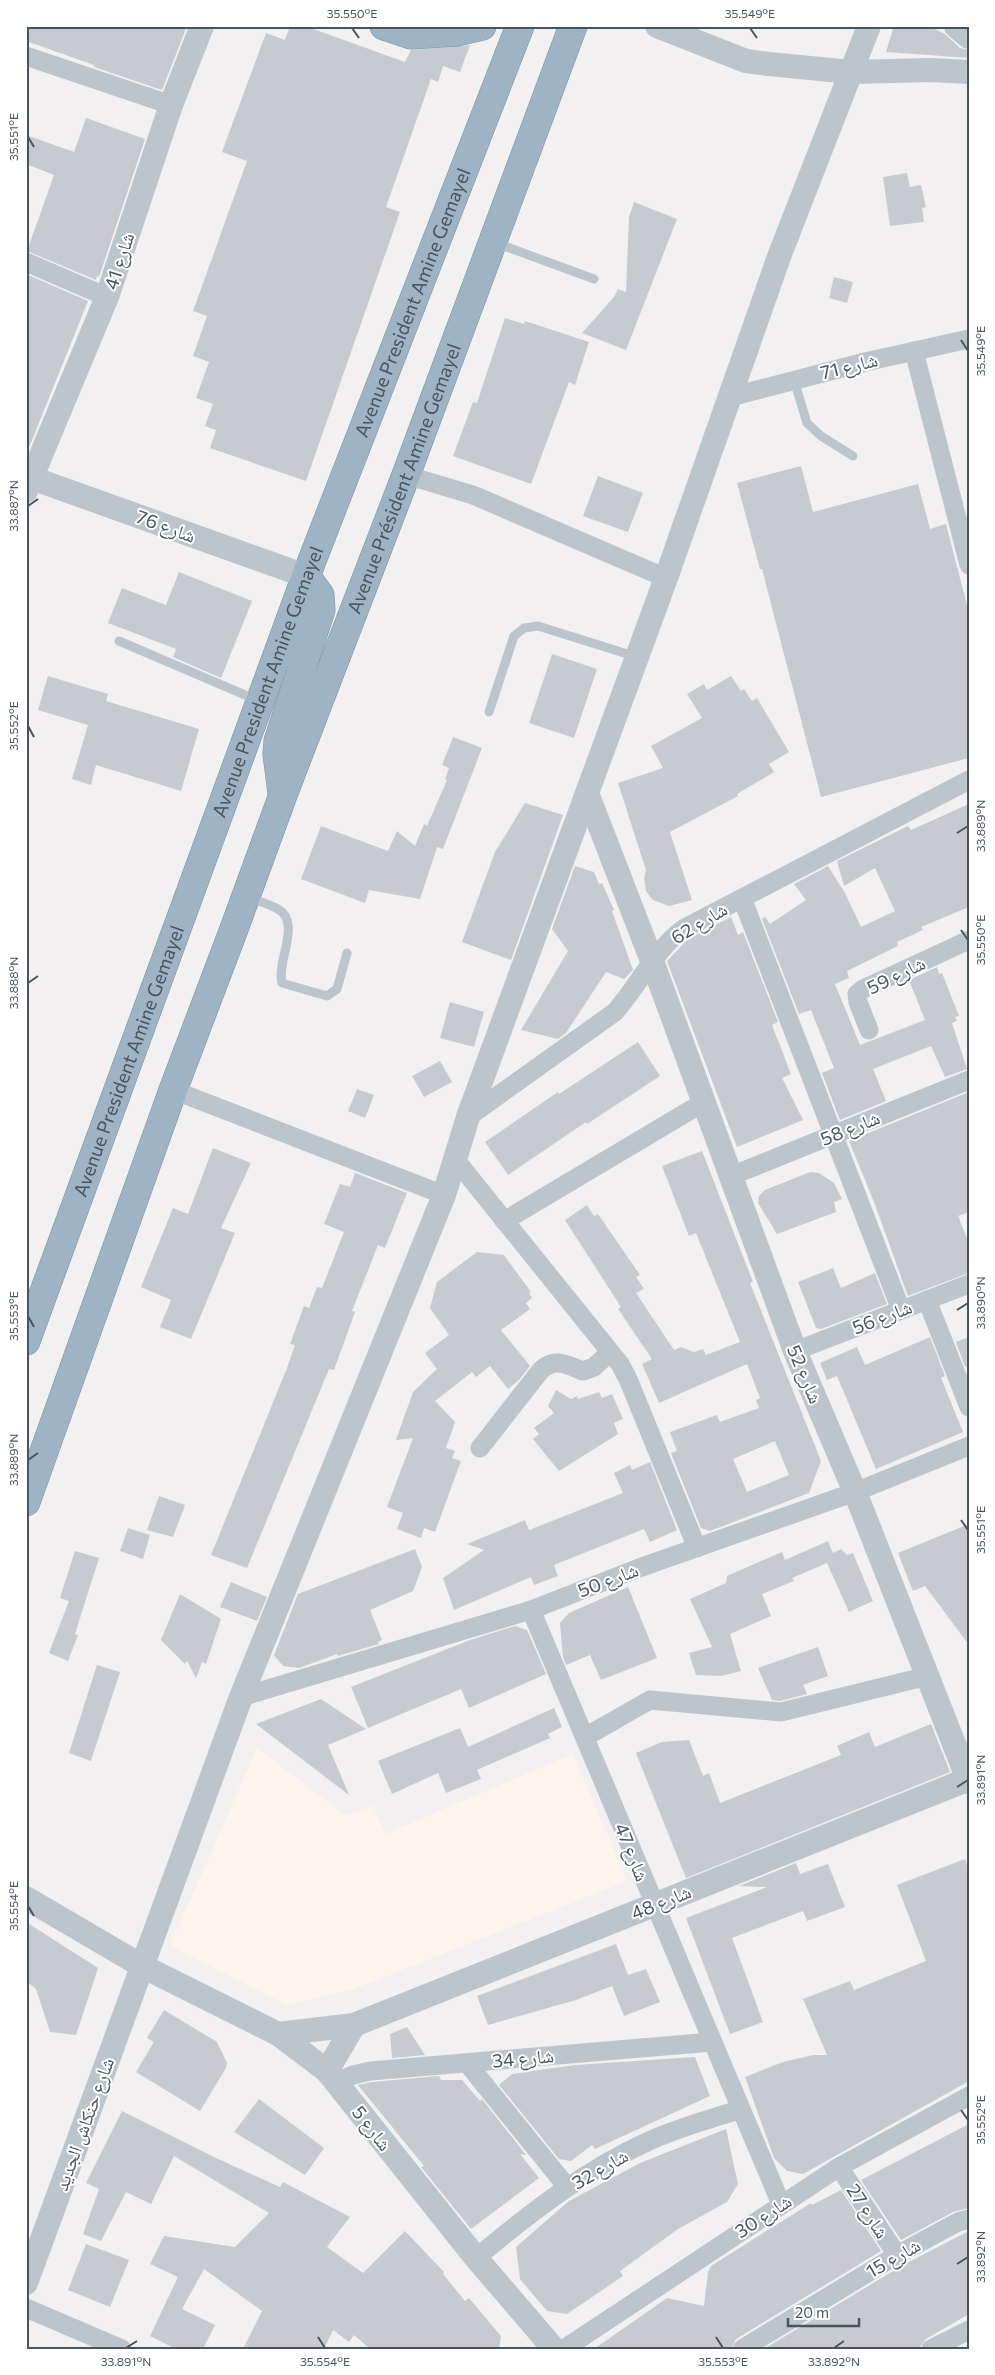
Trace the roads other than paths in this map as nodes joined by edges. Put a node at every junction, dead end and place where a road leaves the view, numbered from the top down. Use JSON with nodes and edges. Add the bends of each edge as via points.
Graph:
{"nodes":[{"id":1,"x":202,"y":26,"type":"edge"},
{"id":2,"x":384,"y":26,"type":"edge"},
{"id":3,"x":482,"y":26,"type":"edge"},
{"id":4,"x":520,"y":26,"type":"edge"},
{"id":5,"x":573,"y":26,"type":"edge"},
{"id":6,"x":657,"y":26,"type":"edge"},
{"id":7,"x":868,"y":26,"type":"edge"},
{"id":8,"x":956,"y":26,"type":"edge"},
{"id":9,"x":969,"y":37,"type":"edge"},
{"id":10,"x":26,"y":56,"type":"edge"},
{"id":11,"x":851,"y":72,"type":"junction"},
{"id":12,"x":969,"y":72,"type":"edge"},
{"id":13,"x":171,"y":106,"type":"junction"},
{"id":14,"x":493,"y":242,"type":"junction"},
{"id":15,"x":26,"y":262,"type":"edge"},
{"id":16,"x":594,"y":279,"type":"dead end"},
{"id":17,"x":107,"y":297,"type":"junction"},
{"id":18,"x":969,"y":339,"type":"edge"},
{"id":19,"x":914,"y":351,"type":"junction"},
{"id":20,"x":794,"y":380,"type":"junction"},
{"id":21,"x":730,"y":397,"type":"junction"},
{"id":22,"x":853,"y":456,"type":"dead end"},
{"id":23,"x":406,"y":475,"type":"junction"},
{"id":24,"x":28,"y":482,"type":"edge"},
{"id":25,"x":968,"y":560,"type":"edge"},
{"id":26,"x":306,"y":576,"type":"junction"},
{"id":27,"x":666,"y":578,"type":"junction"},
{"id":28,"x":119,"y":642,"type":"dead end"},
{"id":29,"x":637,"y":657,"type":"junction"},
{"id":30,"x":260,"y":701,"type":"junction"},
{"id":31,"x":488,"y":712,"type":"dead end"},
{"id":32,"x":969,"y":780,"type":"edge"},
{"id":33,"x":587,"y":793,"type":"junction"},
{"id":34,"x":283,"y":795,"type":"junction"},
{"id":35,"x":246,"y":897,"type":"junction"},
{"id":36,"x":742,"y":898,"type":"junction"},
{"id":37,"x":969,"y":940,"type":"edge"},
{"id":38,"x":347,"y":953,"type":"dead end"},
{"id":39,"x":652,"y":961,"type":"junction"},
{"id":40,"x":869,"y":1030,"type":"dead end"},
{"id":41,"x":969,"y":1080,"type":"edge"},
{"id":42,"x":173,"y":1090,"type":"junction"},
{"id":43,"x":704,"y":1102,"type":"junction"},
{"id":44,"x":468,"y":1117,"type":"junction"},
{"id":45,"x":834,"y":1134,"type":"junction"},
{"id":46,"x":455,"y":1159,"type":"junction"},
{"id":47,"x":731,"y":1176,"type":"junction"},
{"id":48,"x":444,"y":1195,"type":"junction"},
{"id":49,"x":504,"y":1221,"type":"junction"},
{"id":50,"x":969,"y":1284,"type":"edge"},
{"id":51,"x":926,"y":1300,"type":"junction"},
{"id":52,"x":901,"y":1310,"type":"junction"},
{"id":53,"x":26,"y":1342,"type":"edge"},
{"id":54,"x":795,"y":1350,"type":"junction"},
{"id":55,"x":610,"y":1352,"type":"junction"},
{"id":56,"x":969,"y":1407,"type":"edge"},
{"id":57,"x":969,"y":1446,"type":"edge"},
{"id":58,"x":480,"y":1448,"type":"dead end"},
{"id":59,"x":855,"y":1492,"type":"junction"},
{"id":60,"x":26,"y":1502,"type":"edge"},
{"id":61,"x":696,"y":1548,"type":"junction"},
{"id":62,"x":531,"y":1610,"type":"junction"},
{"id":63,"x":928,"y":1676,"type":"junction"},
{"id":64,"x":241,"y":1697,"type":"junction"},
{"id":65,"x":584,"y":1738,"type":"junction"},
{"id":66,"x":968,"y":1780,"type":"edge"},
{"id":67,"x":26,"y":1898,"type":"edge"},
{"id":68,"x":654,"y":1906,"type":"junction"},
{"id":69,"x":142,"y":1966,"type":"junction"},
{"id":70,"x":354,"y":2025,"type":"junction"},
{"id":71,"x":278,"y":2034,"type":"junction"},
{"id":72,"x":712,"y":2042,"type":"junction"},
{"id":73,"x":466,"y":2063,"type":"junction"},
{"id":74,"x":332,"y":2077,"type":"junction"},
{"id":75,"x":969,"y":2096,"type":"edge"},
{"id":76,"x":739,"y":2110,"type":"junction"},
{"id":77,"x":839,"y":2167,"type":"junction"},
{"id":78,"x":567,"y":2188,"type":"junction"},
{"id":79,"x":780,"y":2204,"type":"junction"},
{"id":80,"x":969,"y":2219,"type":"edge"},
{"id":81,"x":897,"y":2255,"type":"junction"},
{"id":82,"x":476,"y":2258,"type":"junction"},
{"id":83,"x":26,"y":2283,"type":"edge"},
{"id":84,"x":26,"y":2308,"type":"edge"},
{"id":85,"x":969,"y":2330,"type":"edge"},
{"id":86,"x":551,"y":2347,"type":"edge"},
{"id":87,"x":122,"y":2349,"type":"edge"},
{"id":88,"x":742,"y":2349,"type":"edge"},
{"id":89,"x":931,"y":2349,"type":"edge"}],
"edges":[{"from":1,"to":13,"type":"street","name":"شارع 41"},
{"from":2,"to":3,"type":"highway","via":[[412,35],[456,32]]},
{"from":4,"to":26,"type":"highway","name":"Avenue President Amine Gemayel"},
{"from":5,"to":14,"type":"highway","name":"Avenue Président Amine Gemayel"},
{"from":6,"to":11,"type":"street","via":[[746,61]]},
{"from":7,"to":11,"type":"street","name":"شارع حنكاش الجديد"},
{"from":8,"to":9,"type":"street"},
{"from":10,"to":13,"type":"street"},
{"from":11,"to":12,"type":"street"},
{"from":11,"to":21,"type":"street","name":"شارع حنكاش الجديد","via":[[780,254]]},
{"from":13,"to":17,"type":"street","name":"شارع 41"},
{"from":14,"to":16,"type":"lane"},
{"from":14,"to":23,"type":"highway","name":"Avenue Président Amine Gemayel"},
{"from":15,"to":17,"type":"street"},
{"from":17,"to":24,"type":"street","name":"شارع 41"},
{"from":18,"to":19,"type":"street","name":"شارع 71"},
{"from":19,"to":20,"type":"street","name":"شارع 71"},
{"from":19,"to":25,"type":"street"},
{"from":20,"to":21,"type":"street","name":"شارع 71"},
{"from":20,"to":22,"type":"lane","via":[[807,422],[821,436]]},
{"from":21,"to":27,"type":"street","name":"شارع حنكاش الجديد"},
{"from":23,"to":27,"type":"street","via":[[473,494]]},
{"from":23,"to":34,"type":"highway","name":"Avenue Président Amine Gemayel"},
{"from":24,"to":26,"type":"street","name":"شارع 76"},
{"from":26,"to":30,"type":"highway","name":"Avenue President Amine Gemayel"},
{"from":26,"to":34,"type":"highway","via":[[320,596],[321,610],[278,741]]},
{"from":27,"to":29,"type":"street","name":"شارع حنكاش الجديد"},
{"from":28,"to":30,"type":"lane"},
{"from":29,"to":31,"type":"lane","via":[[538,626],[524,628],[514,636]]},
{"from":29,"to":33,"type":"street","name":"شارع حنكاش الجديد"},
{"from":30,"to":53,"type":"highway","name":"Avenue President Amine Gemayel"},
{"from":32,"to":36,"type":"street","name":"شارع 62"},
{"from":33,"to":39,"type":"street","name":"شارع 52"},
{"from":33,"to":44,"type":"street","name":"شارع حنكاش الجديد"},
{"from":34,"to":35,"type":"highway","name":"Avenue Président Amine Gemayel"},
{"from":35,"to":38,"type":"lane","via":[[280,910],[288,920],[289,933],[280,974],[282,983],[327,996],[337,989]]},
{"from":35,"to":42,"type":"highway","name":"Avenue Président Amine Gemayel"},
{"from":36,"to":39,"type":"street","name":"شارع 62","via":[[682,929],[667,941]]},
{"from":36,"to":45,"type":"street"},
{"from":37,"to":40,"type":"street","name":"شارع 59","via":[[863,988],[857,994],[858,1002]]},
{"from":39,"to":43,"type":"street","name":"شارع 52"},
{"from":39,"to":44,"type":"street","name":"شارع 62","via":[[616,1012]]},
{"from":41,"to":45,"type":"street","name":"شارع 58"},
{"from":42,"to":48,"type":"street"},
{"from":42,"to":60,"type":"highway"},
{"from":43,"to":47,"type":"street","name":"شارع 52"},
{"from":43,"to":49,"type":"street"},
{"from":44,"to":46,"type":"street","name":"شارع حنكاش الجديد"},
{"from":45,"to":47,"type":"street","name":"شارع 58"},
{"from":45,"to":52,"type":"street"},
{"from":46,"to":48,"type":"street","name":"شارع حنكاش الجديد"},
{"from":46,"to":49,"type":"street"},
{"from":47,"to":54,"type":"street","name":"شارع 52"},
{"from":48,"to":64,"type":"street","name":"شارع حنكاش الجديد"},
{"from":49,"to":55,"type":"street"},
{"from":50,"to":51,"type":"street","name":"شارع 56"},
{"from":51,"to":52,"type":"street","name":"شارع 56"},
{"from":51,"to":56,"type":"street"},
{"from":52,"to":54,"type":"street","name":"شارع 56"},
{"from":54,"to":59,"type":"street","name":"شارع 52"},
{"from":55,"to":58,"type":"street","via":[[594,1367],[583,1371],[565,1363],[548,1364]]},
{"from":55,"to":61,"type":"street","via":[[628,1379]]},
{"from":57,"to":59,"type":"street","name":"شارع 50"},
{"from":59,"to":61,"type":"street","name":"شارع 50"},
{"from":59,"to":63,"type":"street","name":"شارع 52"},
{"from":61,"to":62,"type":"street","name":"شارع 50"},
{"from":62,"to":64,"type":"street","name":"شارع 50"},
{"from":62,"to":65,"type":"street","name":"شارع 47"},
{"from":63,"to":65,"type":"street","via":[[781,1712],[650,1700]]},
{"from":63,"to":66,"type":"street","name":"شارع 52"},
{"from":64,"to":69,"type":"street","name":"شارع حنكاش الجديد"},
{"from":65,"to":68,"type":"street","name":"شارع 47"},
{"from":66,"to":68,"type":"street","name":"شارع 48"},
{"from":67,"to":69,"type":"street","name":"شارع 5"},
{"from":68,"to":70,"type":"street","name":"شارع 48"},
{"from":68,"to":72,"type":"street","name":"شارع 47"},
{"from":69,"to":71,"type":"street","name":"شارع 5"},
{"from":69,"to":83,"type":"street","name":"شارع حنكاش الجديد"},
{"from":70,"to":71,"type":"street","name":"شارع 48"},
{"from":70,"to":74,"type":"street"},
{"from":71,"to":74,"type":"street","name":"شارع 5"},
{"from":72,"to":73,"type":"street","name":"شارع 34"},
{"from":72,"to":76,"type":"street","name":"شارع 47"},
{"from":73,"to":74,"type":"street","name":"شارع 34"},
{"from":73,"to":78,"type":"street"},
{"from":74,"to":82,"type":"street","name":"شارع 5"},
{"from":75,"to":77,"type":"street","name":"شارع 30"},
{"from":76,"to":78,"type":"street","name":"شارع 32","via":[[650,2141],[607,2162]]},
{"from":76,"to":79,"type":"street","name":"شارع 47"},
{"from":77,"to":79,"type":"street","name":"شارع 30"},
{"from":77,"to":81,"type":"street","name":"شارع 27"},
{"from":78,"to":82,"type":"street","name":"شارع 32"},
{"from":79,"to":86,"type":"street","name":"شارع 30"},
{"from":80,"to":81,"type":"street","name":"شارع 15"},
{"from":81,"to":88,"type":"street","name":"شارع 15"},
{"from":82,"to":86,"type":"street","name":"شارع 5"},
{"from":84,"to":87,"type":"street"},
{"from":85,"to":89,"type":"street"}]}
